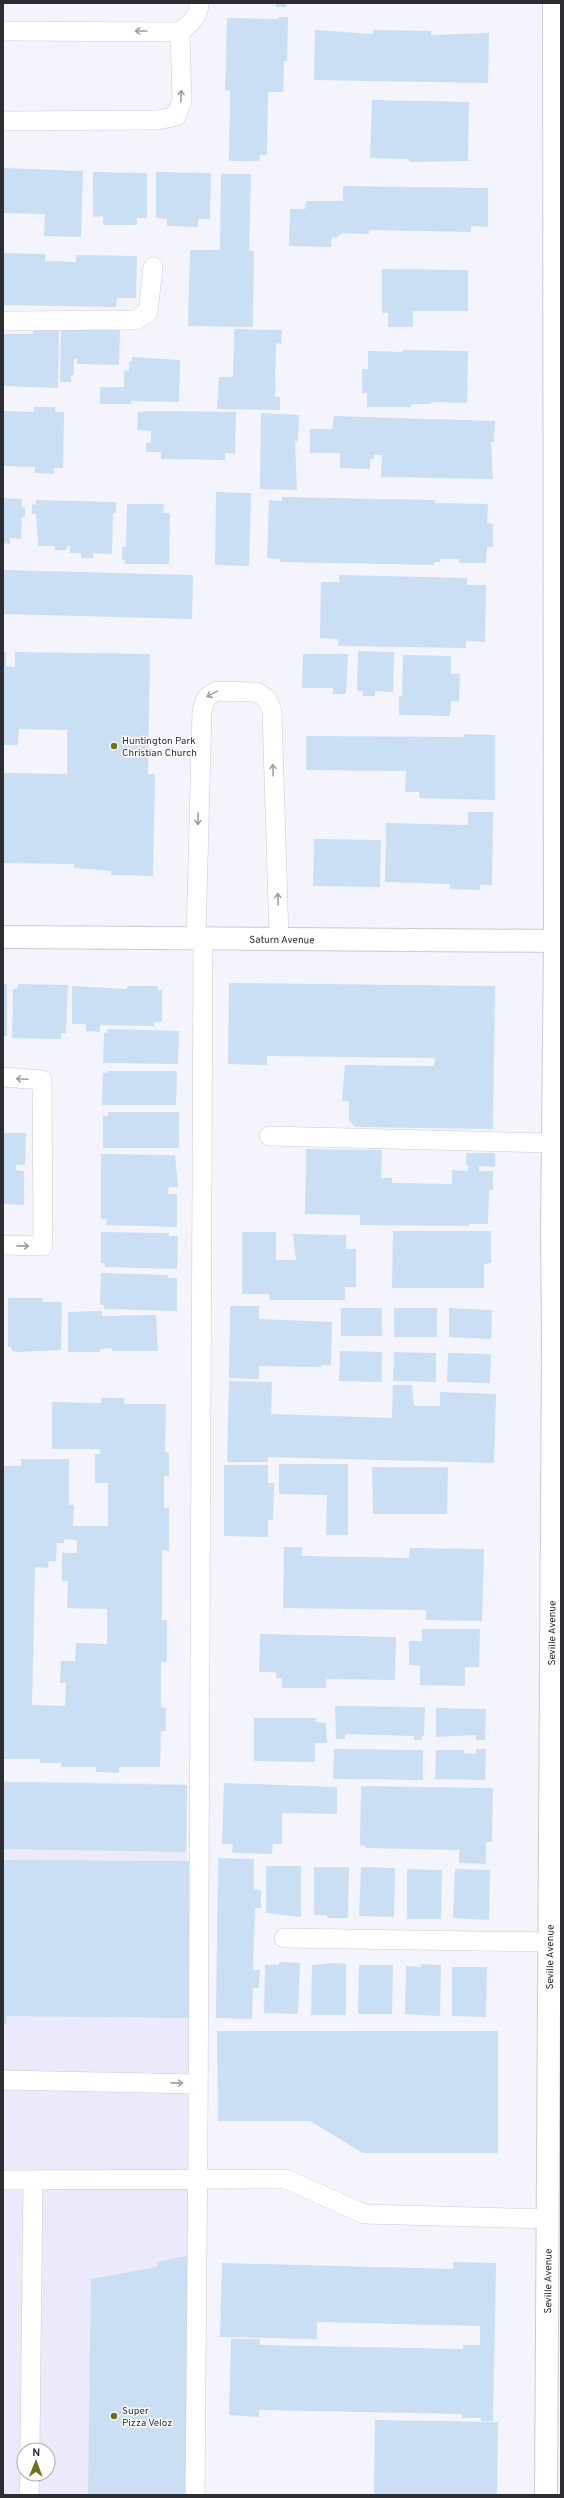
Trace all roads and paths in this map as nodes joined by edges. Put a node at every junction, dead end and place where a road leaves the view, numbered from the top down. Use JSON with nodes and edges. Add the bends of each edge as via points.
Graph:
{"nodes":[{"id":1,"x":199,"y":3,"type":"edge"},
{"id":2,"x":554,"y":3,"type":"edge"},
{"id":3,"x":3,"y":31,"type":"edge"},
{"id":4,"x":180,"y":32,"type":"junction"},
{"id":5,"x":3,"y":121,"type":"edge"},
{"id":6,"x":153,"y":267,"type":"dead end"},
{"id":7,"x":3,"y":321,"type":"edge"},
{"id":8,"x":3,"y":937,"type":"edge"},
{"id":9,"x":199,"y":938,"type":"junction"},
{"id":10,"x":279,"y":938,"type":"junction"},
{"id":11,"x":558,"y":941,"type":"edge"},
{"id":12,"x":3,"y":1078,"type":"edge"},
{"id":13,"x":269,"y":1136,"type":"dead end"},
{"id":14,"x":553,"y":1143,"type":"junction"},
{"id":15,"x":556,"y":1229,"type":"edge"},
{"id":16,"x":3,"y":1245,"type":"edge"},
{"id":17,"x":557,"y":1343,"type":"edge"},
{"id":18,"x":556,"y":1595,"type":"edge"},
{"id":19,"x":284,"y":1938,"type":"dead end"},
{"id":20,"x":550,"y":1942,"type":"junction"},
{"id":21,"x":3,"y":2080,"type":"edge"},
{"id":22,"x":198,"y":2084,"type":"junction"},
{"id":23,"x":198,"y":2179,"type":"junction"},
{"id":24,"x":3,"y":2180,"type":"edge"},
{"id":25,"x":33,"y":2180,"type":"junction"},
{"id":26,"x":548,"y":2219,"type":"junction"},
{"id":27,"x":30,"y":2442,"type":"edge"},
{"id":28,"x":30,"y":2482,"type":"edge"},
{"id":29,"x":29,"y":2495,"type":"edge"},
{"id":30,"x":194,"y":2495,"type":"edge"},
{"id":31,"x":546,"y":2495,"type":"edge"}],
"edges":[{"from":1,"to":4,"type":"lane","via":[[192,23]]},
{"from":2,"to":11,"type":"street","name":"Seville Avenue"},
{"from":4,"to":3,"type":"lane","one_way":true},
{"from":5,"to":4,"type":"lane","one_way":true,"via":[[158,120],[176,116],[182,101]]},
{"from":6,"to":7,"type":"lane","via":[[148,312],[136,320]]},
{"from":8,"to":9,"type":"street","name":"Saturn Avenue"},
{"from":9,"to":10,"type":"street","name":"Saturn Avenue"},
{"from":10,"to":9,"type":"lane","one_way":true,"via":[[272,711],[267,699],[257,692],[216,691],[206,698],[202,711]]},
{"from":9,"to":22,"type":"lane"},
{"from":10,"to":11,"type":"street","name":"Saturn Avenue"},
{"from":11,"to":14,"type":"street","name":"Seville Avenue"},
{"from":16,"to":12,"type":"lane","one_way":true,"via":[[43,1246],[42,1080]]},
{"from":13,"to":14,"type":"lane"},
{"from":14,"to":15,"type":"street","name":"Seville Avenue"},
{"from":15,"to":17,"type":"street","name":"Seville Avenue"},
{"from":17,"to":18,"type":"street","name":"Seville Avenue"},
{"from":18,"to":20,"type":"street","name":"Seville Avenue"},
{"from":19,"to":20,"type":"lane"},
{"from":20,"to":26,"type":"street","name":"Seville Avenue"},
{"from":21,"to":22,"type":"lane","one_way":true},
{"from":22,"to":23,"type":"lane"},
{"from":23,"to":25,"type":"lane"},
{"from":23,"to":26,"type":"lane","via":[[286,2179],[364,2214]]},
{"from":23,"to":30,"type":"lane"},
{"from":24,"to":25,"type":"lane"},
{"from":25,"to":27,"type":"lane"},
{"from":26,"to":31,"type":"street","name":"Seville Avenue"},
{"from":28,"to":29,"type":"lane"}]}
